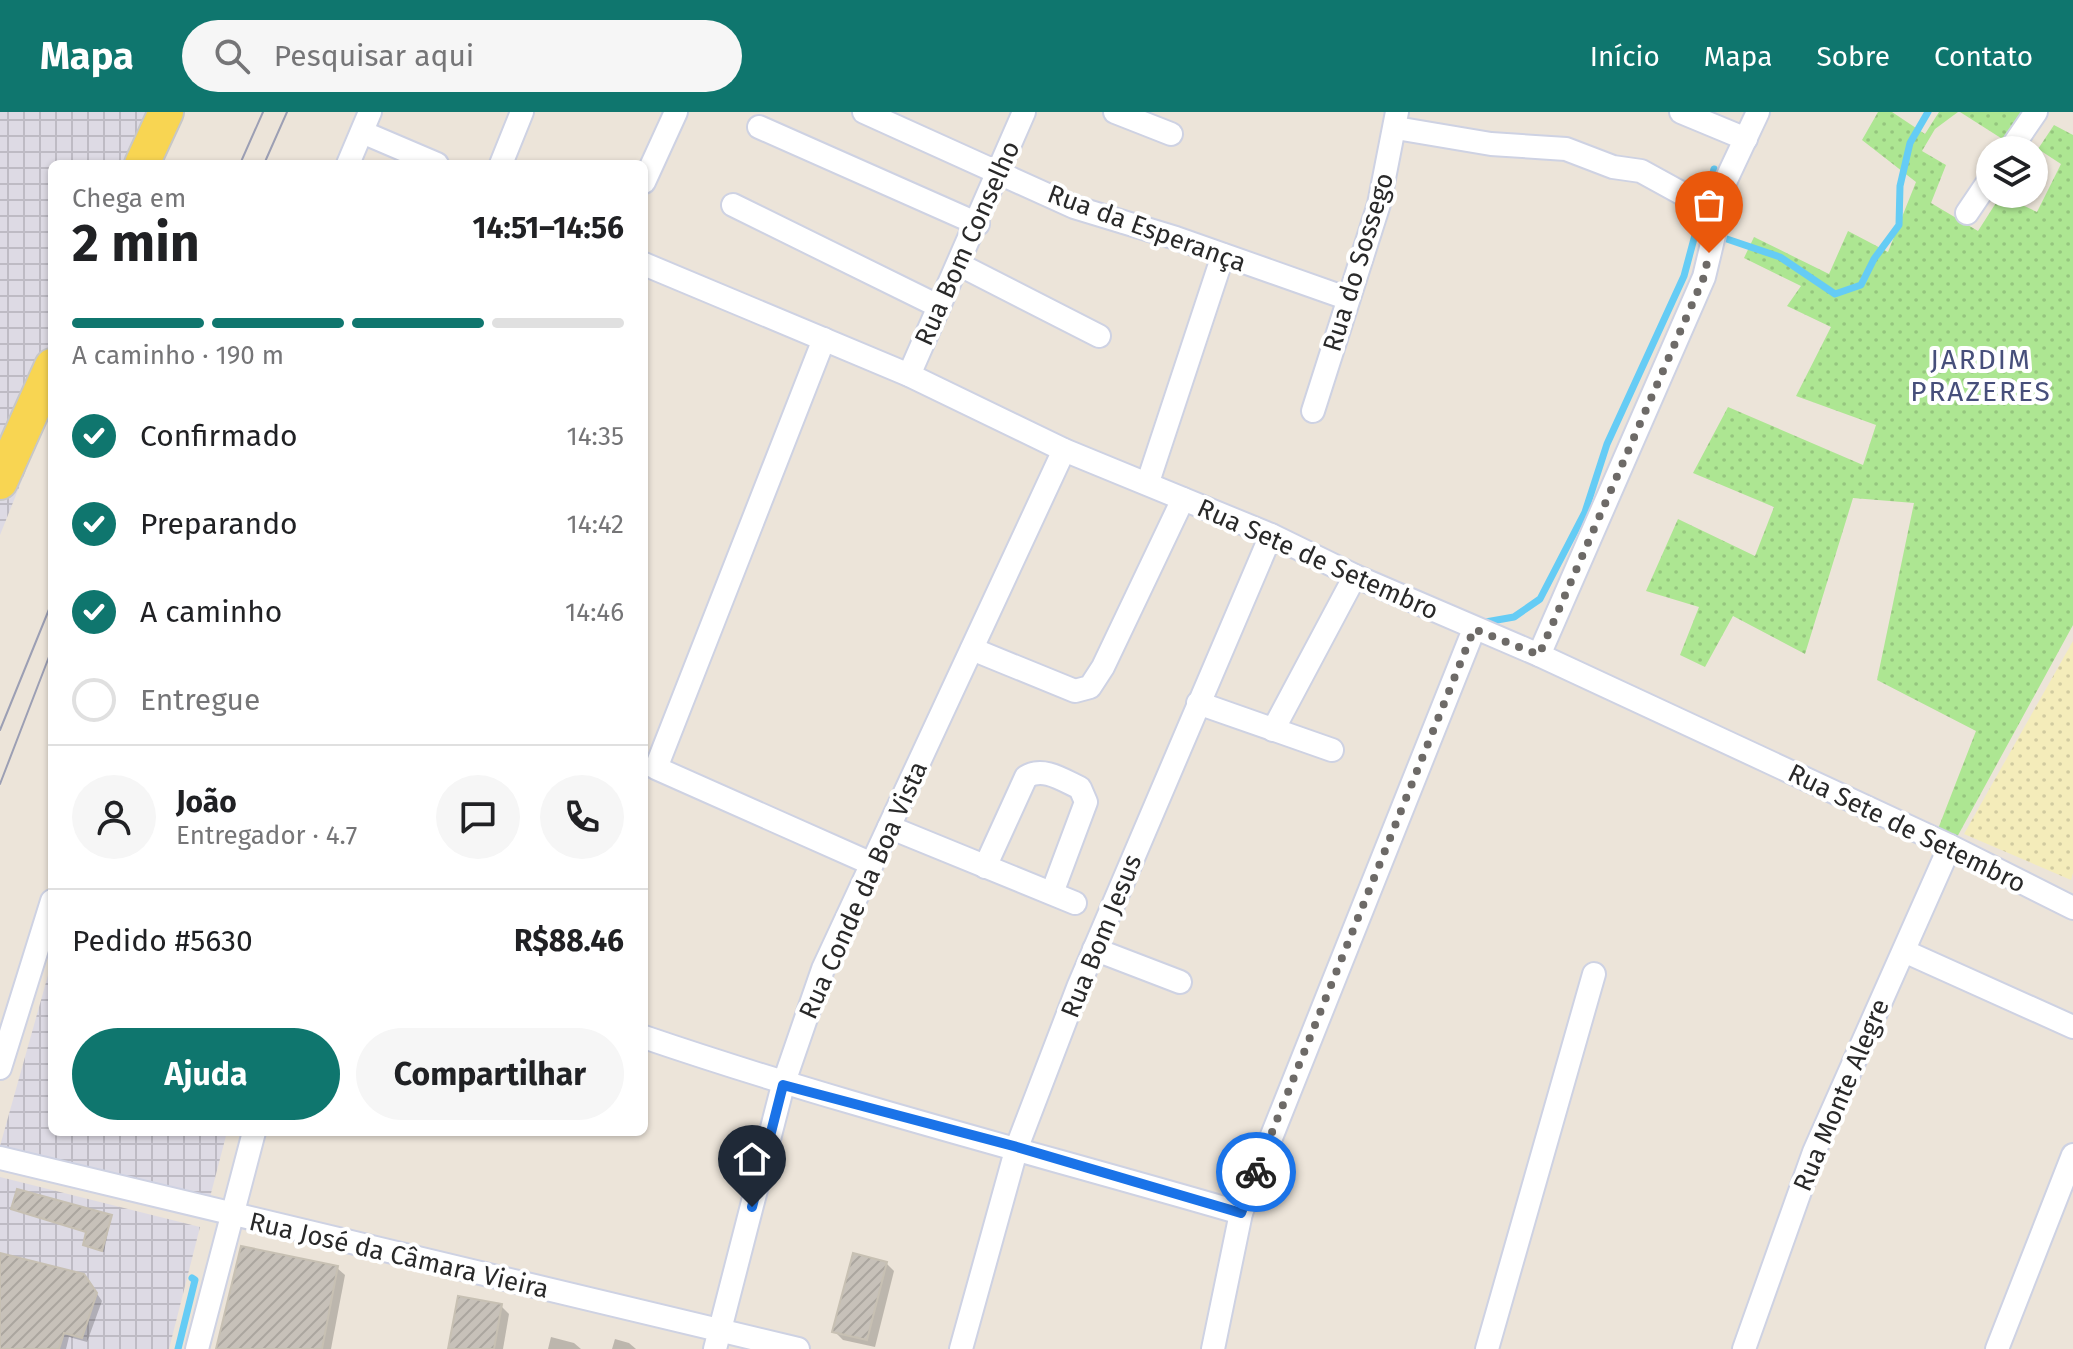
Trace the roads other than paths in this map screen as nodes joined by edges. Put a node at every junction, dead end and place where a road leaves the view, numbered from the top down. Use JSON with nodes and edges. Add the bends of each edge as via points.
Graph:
{"nodes":[{"id":1,"x":166,"y":112,"type":"edge"},
{"id":2,"x":522,"y":112,"type":"edge"},
{"id":3,"x":676,"y":112,"type":"edge"},
{"id":4,"x":864,"y":112,"type":"edge"},
{"id":5,"x":1024,"y":112,"type":"edge"},
{"id":6,"x":1115,"y":112,"type":"edge"},
{"id":7,"x":1681,"y":112,"type":"edge"},
{"id":8,"x":1758,"y":112,"type":"edge"},
{"id":9,"x":2036,"y":112,"type":"edge"},
{"id":10,"x":1396,"y":120,"type":"edge"},
{"id":11,"x":366,"y":122,"type":"edge"},
{"id":12,"x":759,"y":127,"type":"dead end"},
{"id":13,"x":1171,"y":134,"type":"dead end"},
{"id":14,"x":2020,"y":136,"type":"edge"},
{"id":15,"x":1746,"y":139,"type":"junction"},
{"id":16,"x":144,"y":160,"type":"edge"},
{"id":17,"x":350,"y":160,"type":"edge"},
{"id":18,"x":430,"y":160,"type":"edge"},
{"id":19,"x":503,"y":160,"type":"edge"},
{"id":20,"x":1001,"y":171,"type":"junction"},
{"id":21,"x":648,"y":173,"type":"edge"},
{"id":22,"x":1976,"y":200,"type":"edge"},
{"id":23,"x":733,"y":205,"type":"dead end"},
{"id":24,"x":1712,"y":210,"type":"junction"},
{"id":25,"x":1967,"y":213,"type":"dead end"},
{"id":26,"x":978,"y":224,"type":"junction"},
{"id":27,"x":1223,"y":255,"type":"junction"},
{"id":28,"x":960,"y":265,"type":"junction"},
{"id":29,"x":648,"y":266,"type":"edge"},
{"id":30,"x":1346,"y":298,"type":"junction"},
{"id":31,"x":938,"y":306,"type":"junction"},
{"id":32,"x":1099,"y":336,"type":"dead end"},
{"id":33,"x":824,"y":339,"type":"junction"},
{"id":34,"x":48,"y":375,"type":"edge"},
{"id":35,"x":909,"y":375,"type":"junction"},
{"id":36,"x":1313,"y":411,"type":"dead end"},
{"id":37,"x":1064,"y":450,"type":"junction"},
{"id":38,"x":0,"y":482,"type":"edge"},
{"id":39,"x":1148,"y":482,"type":"junction"},
{"id":40,"x":1183,"y":499,"type":"junction"},
{"id":41,"x":1271,"y":535,"type":"junction"},
{"id":42,"x":1355,"y":576,"type":"junction"},
{"id":43,"x":1474,"y":629,"type":"junction"},
{"id":44,"x":972,"y":649,"type":"junction"},
{"id":45,"x":1539,"y":655,"type":"junction"},
{"id":46,"x":1198,"y":703,"type":"junction"},
{"id":47,"x":1273,"y":730,"type":"junction"},
{"id":48,"x":1332,"y":750,"type":"dead end"},
{"id":49,"x":889,"y":827,"type":"junction"},
{"id":50,"x":1950,"y":846,"type":"junction"},
{"id":51,"x":872,"y":864,"type":"junction"},
{"id":52,"x":985,"y":867,"type":"junction"},
{"id":53,"x":1052,"y":893,"type":"junction"},
{"id":54,"x":1075,"y":903,"type":"dead end"},
{"id":55,"x":2073,"y":908,"type":"edge"},
{"id":56,"x":48,"y":914,"type":"edge"},
{"id":57,"x":1094,"y":949,"type":"junction"},
{"id":58,"x":1904,"y":951,"type":"junction"},
{"id":59,"x":1594,"y":974,"type":"dead end"},
{"id":60,"x":1180,"y":982,"type":"dead end"},
{"id":61,"x":2073,"y":1027,"type":"edge"},
{"id":62,"x":648,"y":1038,"type":"edge"},
{"id":63,"x":0,"y":1068,"type":"edge"},
{"id":64,"x":783,"y":1085,"type":"junction"},
{"id":65,"x":253,"y":1136,"type":"edge"},
{"id":66,"x":1017,"y":1147,"type":"junction"},
{"id":67,"x":2073,"y":1155,"type":"edge"},
{"id":68,"x":0,"y":1158,"type":"edge"},
{"id":69,"x":1241,"y":1213,"type":"junction"},
{"id":70,"x":231,"y":1216,"type":"junction"},
{"id":71,"x":717,"y":1339,"type":"edge"},
{"id":72,"x":197,"y":1349,"type":"edge"},
{"id":73,"x":798,"y":1349,"type":"edge"},
{"id":74,"x":961,"y":1349,"type":"edge"},
{"id":75,"x":1213,"y":1349,"type":"edge"},
{"id":76,"x":1487,"y":1349,"type":"edge"},
{"id":77,"x":1744,"y":1349,"type":"edge"},
{"id":78,"x":1997,"y":1349,"type":"edge"}],
"edges":[{"from":1,"to":16,"type":"main road"},
{"from":2,"to":19,"type":"street"},
{"from":3,"to":21,"type":"street"},
{"from":4,"to":20,"type":"street","name":"Rua da Esperança"},
{"from":5,"to":20,"type":"street","name":"Rua Bom Conselho"},
{"from":6,"to":13,"type":"street"},
{"from":7,"to":15,"type":"street"},
{"from":8,"to":15,"type":"street"},
{"from":9,"to":14,"type":"street"},
{"from":10,"to":24,"type":"street","via":[[1491,144],[1566,149],[1613,167],[1641,171]]},
{"from":10,"to":30,"type":"street","name":"Rua do Sossego","via":[[1379,204]]},
{"from":11,"to":17,"type":"street"},
{"from":11,"to":18,"type":"street"},
{"from":12,"to":26,"type":"street"},
{"from":15,"to":24,"type":"street"},
{"from":20,"to":26,"type":"street","name":"Rua Bom Conselho"},
{"from":20,"to":27,"type":"street","name":"Rua da Esperança","via":[[1074,207]]},
{"from":22,"to":25,"type":"street"},
{"from":23,"to":31,"type":"street"},
{"from":24,"to":45,"type":"street","via":[[1716,227],[1704,277]]},
{"from":26,"to":28,"type":"street","name":"Rua Bom Conselho"},
{"from":27,"to":30,"type":"street","name":"Rua da Esperança"},
{"from":27,"to":39,"type":"street"},
{"from":28,"to":31,"type":"street","name":"Rua Bom Conselho"},
{"from":28,"to":32,"type":"street"},
{"from":29,"to":33,"type":"street","name":"Rua Sete de Setembro"},
{"from":30,"to":36,"type":"street","name":"Rua do Sossego"},
{"from":31,"to":35,"type":"street","name":"Rua Bom Conselho"},
{"from":33,"to":35,"type":"street","name":"Rua Sete de Setembro"},
{"from":33,"to":51,"type":"street","via":[[656,768]]},
{"from":34,"to":38,"type":"main road"},
{"from":35,"to":37,"type":"street","name":"Rua Sete de Setembro"},
{"from":37,"to":39,"type":"street","name":"Rua Sete de Setembro"},
{"from":37,"to":44,"type":"street","name":"Rua Conde da Boa Vista"},
{"from":39,"to":40,"type":"street","name":"Rua Sete de Setembro"},
{"from":40,"to":41,"type":"street","name":"Rua Sete de Setembro"},
{"from":40,"to":44,"type":"street","via":[[1090,687],[1075,691]]},
{"from":41,"to":42,"type":"street","name":"Rua Sete de Setembro"},
{"from":41,"to":46,"type":"street","name":"Rua Bom Jesus"},
{"from":42,"to":43,"type":"street","name":"Rua Sete de Setembro"},
{"from":42,"to":47,"type":"street"},
{"from":43,"to":45,"type":"street","name":"Rua Sete de Setembro"},
{"from":43,"to":69,"type":"street"},
{"from":44,"to":49,"type":"street","name":"Rua Conde da Boa Vista"},
{"from":45,"to":50,"type":"street","name":"Rua Sete de Setembro"},
{"from":46,"to":47,"type":"street"},
{"from":46,"to":57,"type":"street","name":"Rua Bom Jesus"},
{"from":47,"to":48,"type":"street"},
{"from":49,"to":51,"type":"street","name":"Rua Conde da Boa Vista"},
{"from":49,"to":52,"type":"street"},
{"from":50,"to":55,"type":"street","name":"Rua Sete de Setembro"},
{"from":50,"to":58,"type":"street","name":"Rua Monte Alegre"},
{"from":51,"to":64,"type":"street","name":"Rua Conde da Boa Vista","via":[[823,969]]},
{"from":52,"to":53,"type":"street"},
{"from":52,"to":53,"type":"street","via":[[1026,777],[1044,772],[1080,788],[1086,802]]},
{"from":53,"to":54,"type":"street"},
{"from":56,"to":63,"type":"street"},
{"from":57,"to":60,"type":"street"},
{"from":57,"to":66,"type":"street","name":"Rua Bom Jesus"},
{"from":58,"to":61,"type":"street"},
{"from":58,"to":77,"type":"street","name":"Rua Monte Alegre","via":[[1814,1152]]},
{"from":59,"to":76,"type":"street"},
{"from":62,"to":64,"type":"street"},
{"from":64,"to":66,"type":"street"},
{"from":64,"to":71,"type":"street","name":"Rua Conde da Boa Vista"},
{"from":65,"to":70,"type":"street"},
{"from":66,"to":69,"type":"street"},
{"from":66,"to":74,"type":"street","name":"Rua Bom Jesus"},
{"from":67,"to":78,"type":"street"},
{"from":68,"to":70,"type":"street","name":"Rua José da Câmara Vieira"},
{"from":69,"to":75,"type":"street"},
{"from":70,"to":71,"type":"street","name":"Rua José da Câmara Vieira"},
{"from":70,"to":72,"type":"street"},
{"from":71,"to":73,"type":"street","name":"Rua José da Câmara Vieira"}]}
